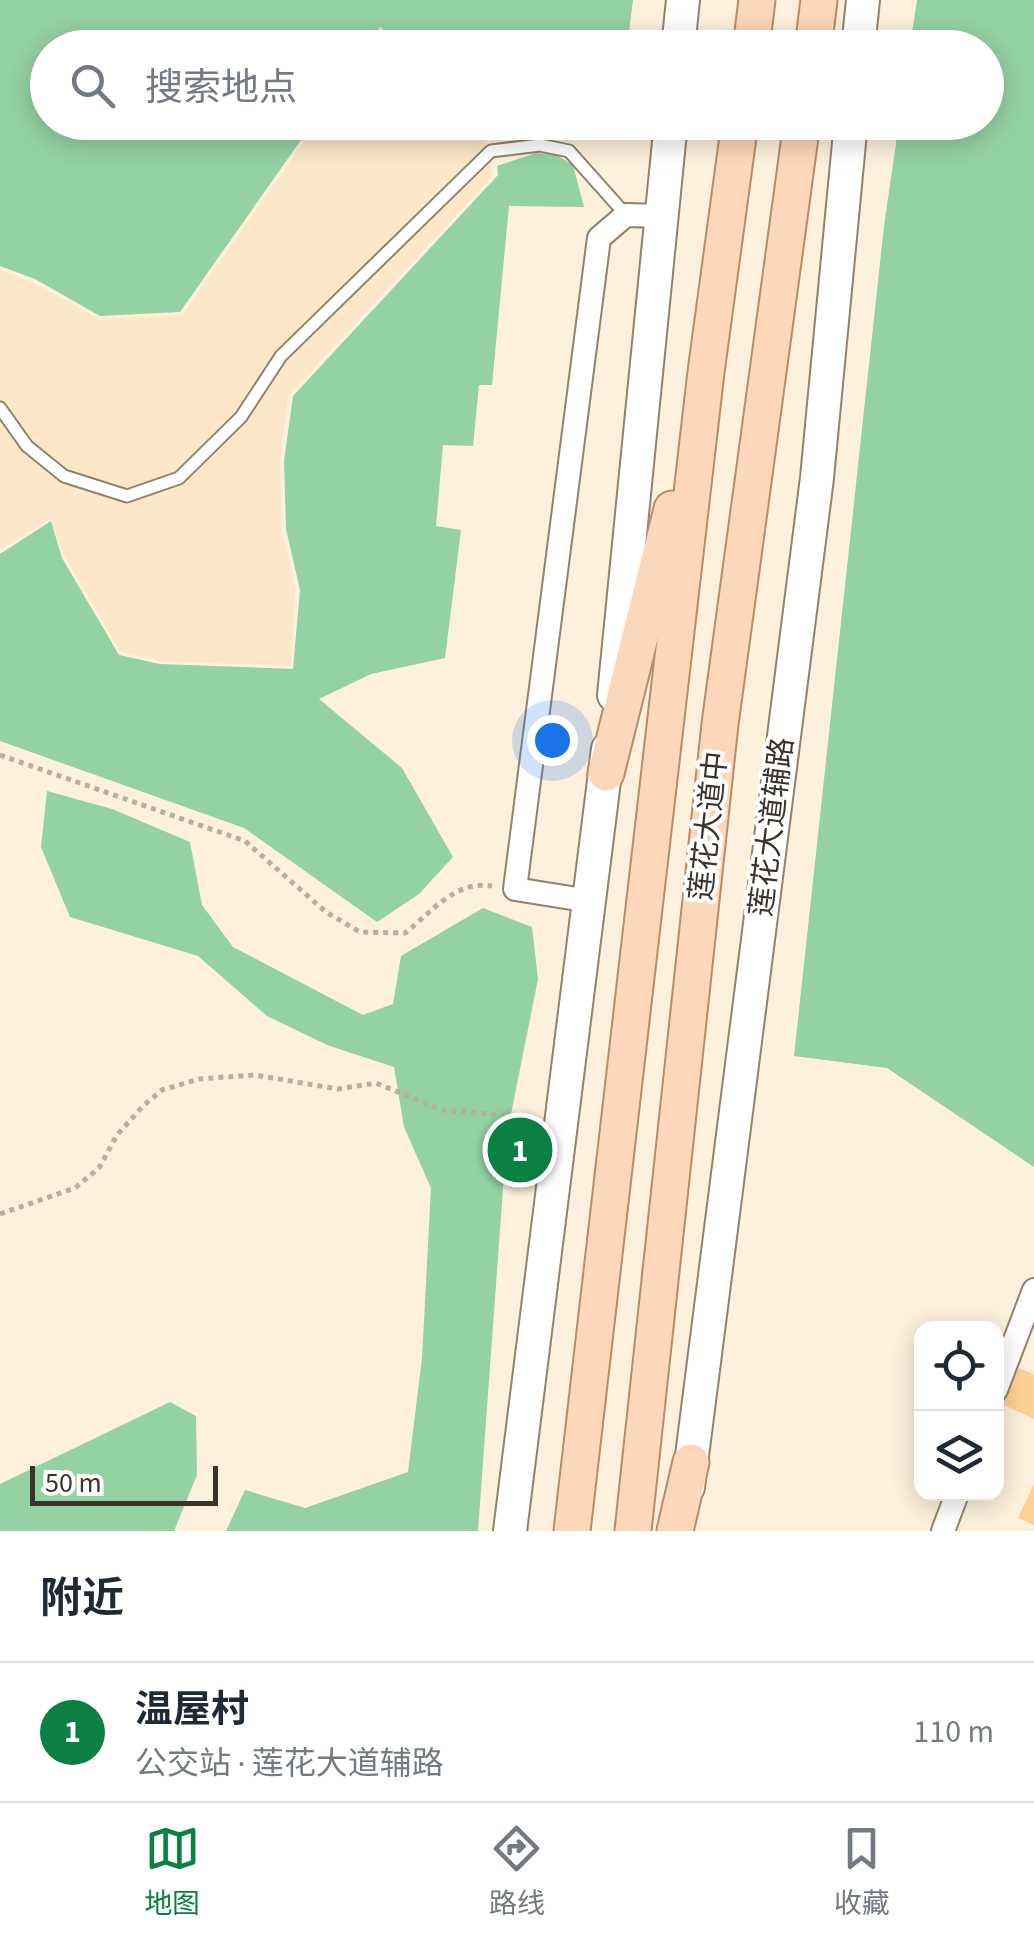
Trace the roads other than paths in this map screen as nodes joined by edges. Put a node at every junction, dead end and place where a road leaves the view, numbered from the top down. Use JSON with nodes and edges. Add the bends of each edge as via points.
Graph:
{"nodes":[{"id":1,"x":683,"y":0,"type":"edge"},
{"id":2,"x":757,"y":0,"type":"edge"},
{"id":3,"x":819,"y":0,"type":"edge"},
{"id":4,"x":862,"y":0,"type":"edge"},
{"id":5,"x":680,"y":30,"type":"edge"},
{"id":6,"x":753,"y":30,"type":"edge"},
{"id":7,"x":815,"y":30,"type":"edge"},
{"id":8,"x":860,"y":30,"type":"edge"},
{"id":9,"x":668,"y":140,"type":"edge"},
{"id":10,"x":738,"y":140,"type":"edge"},
{"id":11,"x":800,"y":140,"type":"edge"},
{"id":12,"x":849,"y":140,"type":"edge"},
{"id":13,"x":626,"y":215,"type":"junction"},
{"id":14,"x":661,"y":216,"type":"junction"},
{"id":15,"x":706,"y":372,"type":"junction"},
{"id":16,"x":0,"y":408,"type":"edge"},
{"id":17,"x":606,"y":773,"type":"junction"},
{"id":18,"x":590,"y":901,"type":"junction"},
{"id":19,"x":1034,"y":1290,"type":"edge"},
{"id":20,"x":1004,"y":1369,"type":"edge"},
{"id":21,"x":590,"y":1394,"type":"junction"},
{"id":22,"x":645,"y":1400,"type":"junction"},
{"id":23,"x":691,"y":1462,"type":"junction"},
{"id":24,"x":954,"y":1501,"type":"edge"},
{"id":25,"x":510,"y":1531,"type":"edge"},
{"id":26,"x":572,"y":1531,"type":"edge"},
{"id":27,"x":585,"y":1531,"type":"edge"},
{"id":28,"x":616,"y":1531,"type":"edge"},
{"id":29,"x":633,"y":1531,"type":"edge"},
{"id":30,"x":675,"y":1531,"type":"edge"},
{"id":31,"x":683,"y":1531,"type":"edge"},
{"id":32,"x":943,"y":1531,"type":"edge"}],
"edges":[{"from":1,"to":5,"type":"street"},
{"from":2,"to":6,"type":"main road"},
{"from":3,"to":7,"type":"main road"},
{"from":4,"to":8,"type":"street"},
{"from":9,"to":14,"type":"street"},
{"from":10,"to":15,"type":"main road","name":"莲花大道中"},
{"from":11,"to":22,"type":"main road","name":"莲花大道中","via":[[720,724]]},
{"from":12,"to":23,"type":"street","name":"莲花大道辅路","via":[[817,478]]},
{"from":13,"to":14,"type":"street"},
{"from":13,"to":16,"type":"lane","via":[[568,151],[540,145],[491,151],[281,356],[241,418],[179,478],[126,496],[64,476],[27,446]]},
{"from":13,"to":18,"type":"street","via":[[599,238],[515,890]]},
{"from":14,"to":17,"type":"street"},
{"from":15,"to":17,"type":"main road"},
{"from":15,"to":21,"type":"main road","name":"莲花大道中"},
{"from":17,"to":18,"type":"street"},
{"from":18,"to":25,"type":"street"},
{"from":19,"to":20,"type":"street"},
{"from":21,"to":22,"type":"main road","via":[[592,1470],[608,1485],[618,1479]]},
{"from":21,"to":26,"type":"main road","name":"莲花大道中"},
{"from":22,"to":29,"type":"main road","name":"莲花大道中"},
{"from":23,"to":30,"type":"main road"},
{"from":23,"to":31,"type":"street","name":"莲花大道辅路"},
{"from":24,"to":32,"type":"street"},
{"from":27,"to":28,"type":"main road","via":[[601,1512],[609,1514]]}]}
